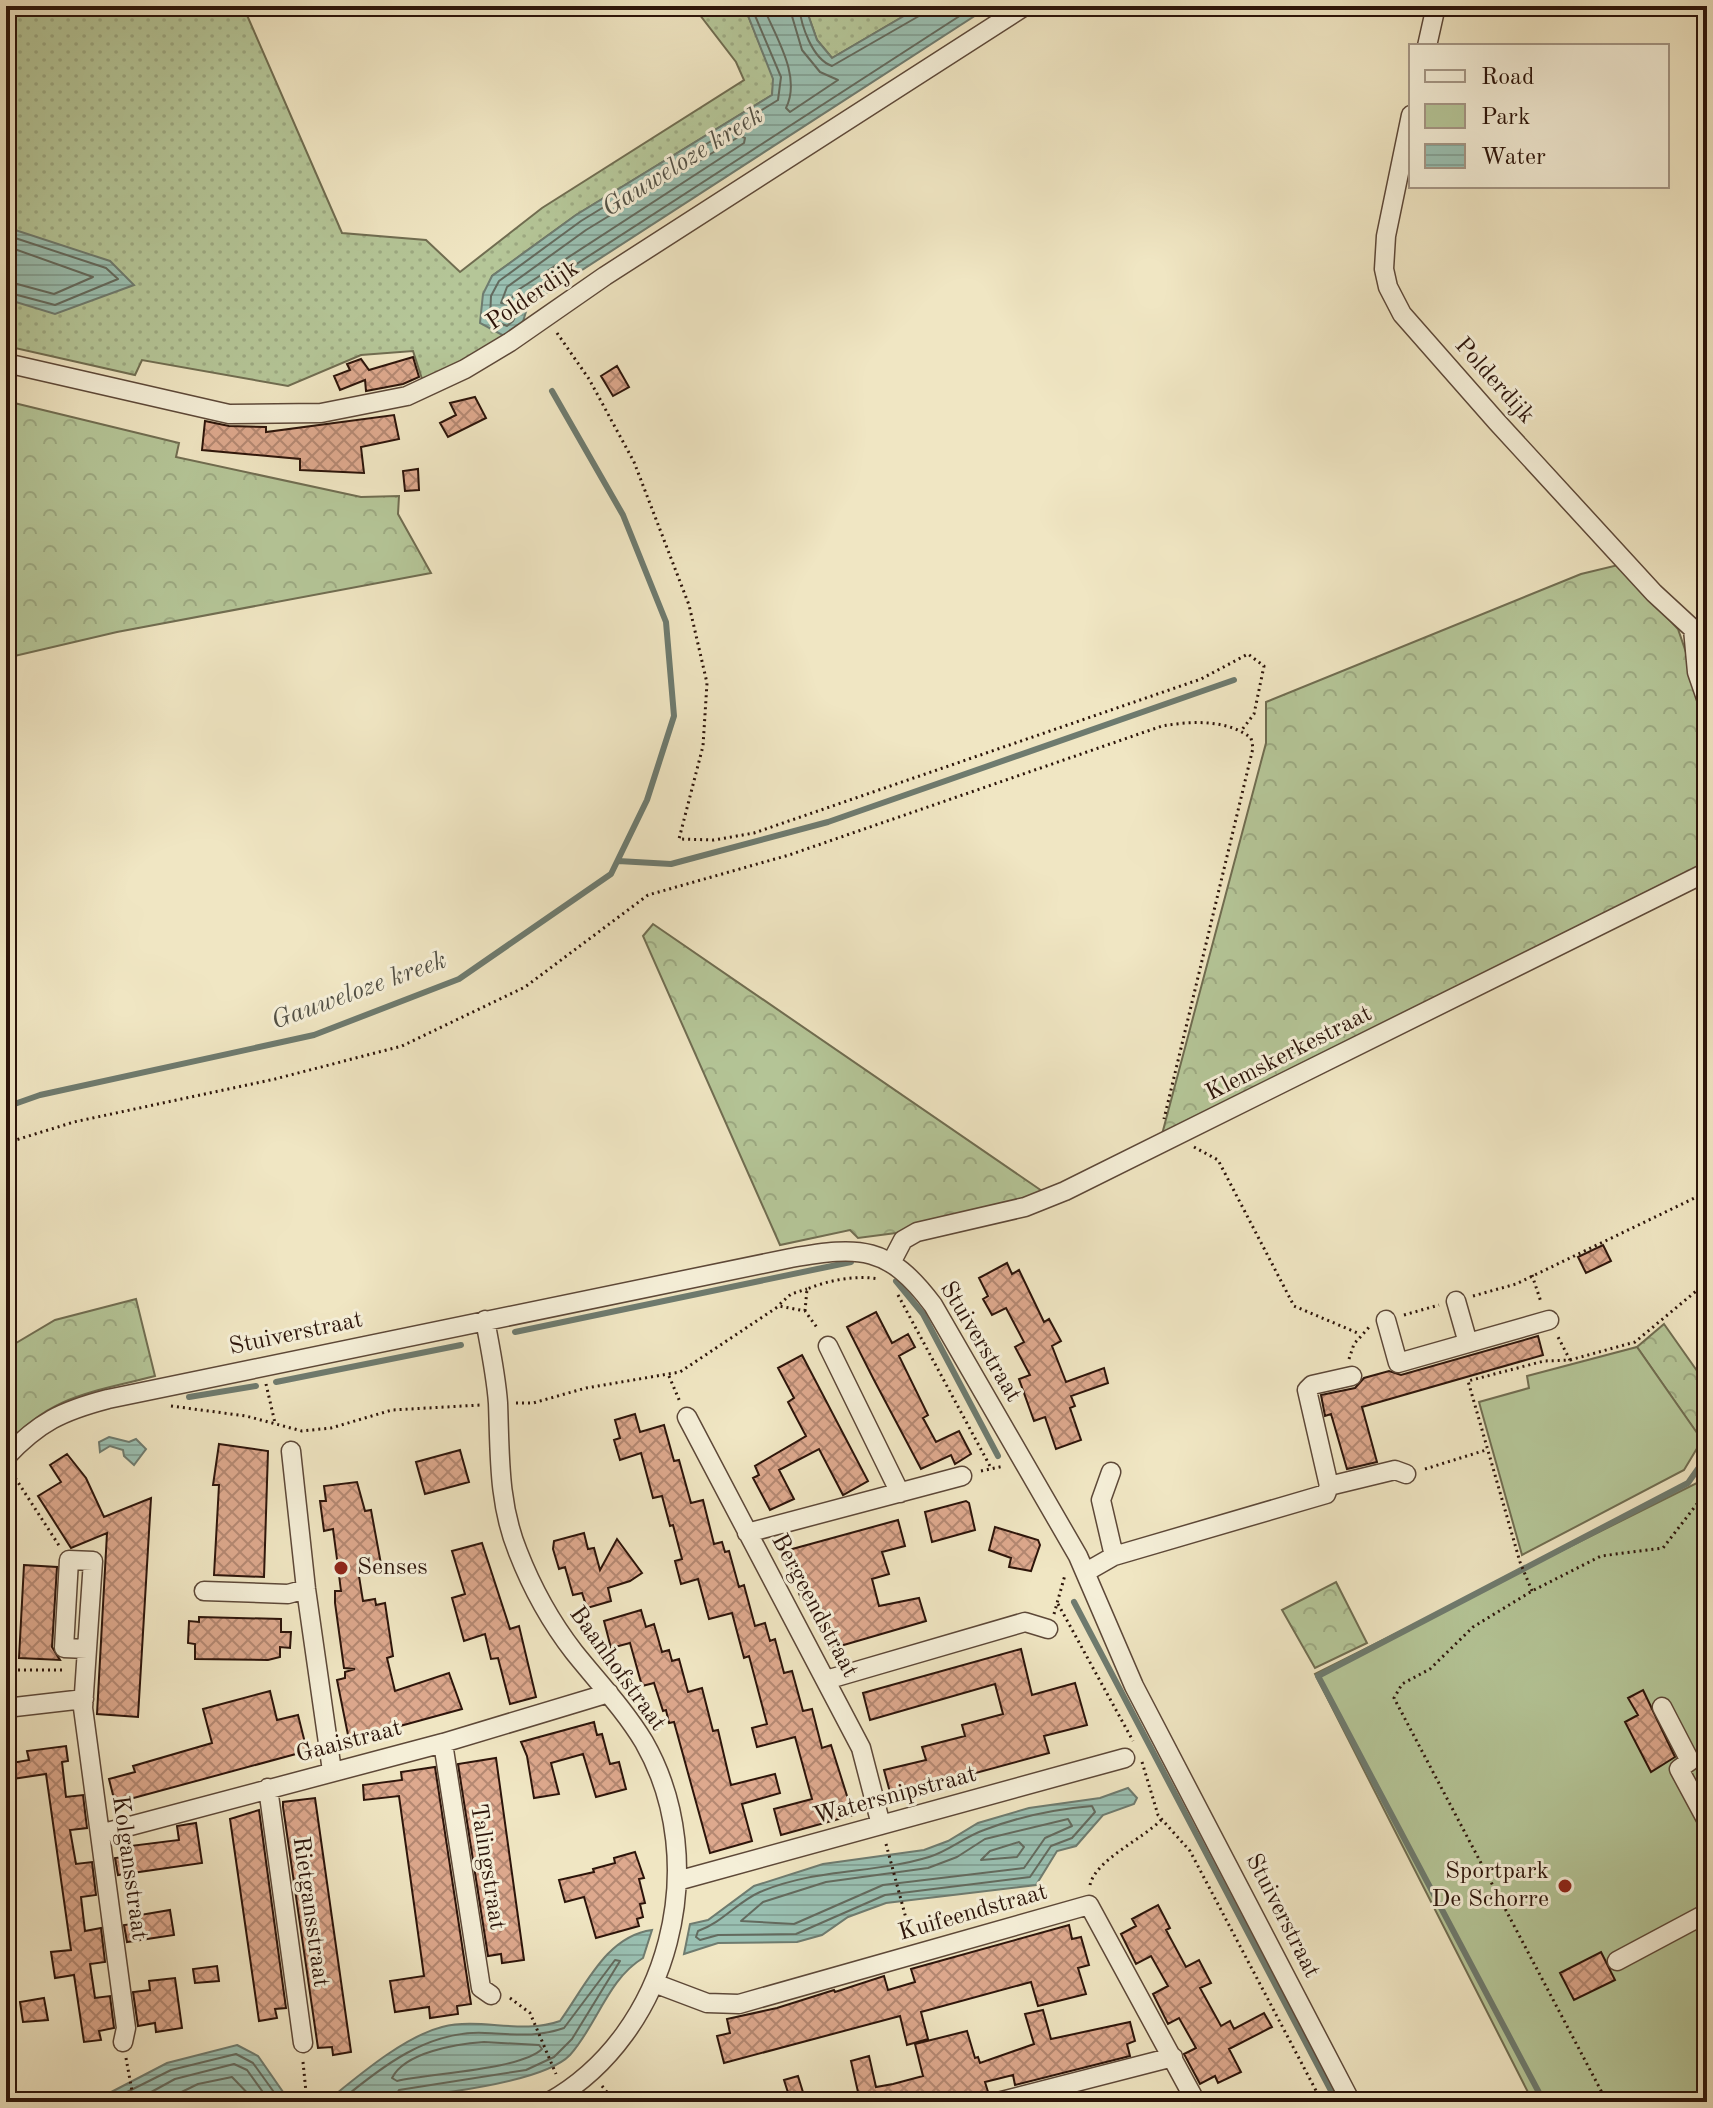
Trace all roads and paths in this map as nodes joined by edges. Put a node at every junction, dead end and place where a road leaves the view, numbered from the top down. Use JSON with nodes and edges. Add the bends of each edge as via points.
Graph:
{"nodes":[{"id":1,"x":1025,"y":6,"type":"edge"},
{"id":2,"x":1436,"y":6,"type":"edge"},
{"id":3,"x":1427,"y":44,"type":"edge"},
{"id":4,"x":1409,"y":125,"type":"edge"},
{"id":5,"x":546,"y":317,"type":"junction"},
{"id":6,"x":6,"y":363,"type":"edge"},
{"id":7,"x":1700,"y":623,"type":"edge"},
{"id":8,"x":1707,"y":701,"type":"edge"},
{"id":9,"x":1241,"y":731,"type":"junction"},
{"id":10,"x":1707,"y":872,"type":"edge"},
{"id":11,"x":6,"y":1143,"type":"edge"},
{"id":12,"x":1157,"y":1147,"type":"junction"},
{"id":13,"x":1205,"y":1153,"type":"dead end"},
{"id":14,"x":1707,"y":1192,"type":"edge"},
{"id":15,"x":892,"y":1261,"type":"junction"},
{"id":16,"x":1532,"y":1275,"type":"dead end"},
{"id":17,"x":1707,"y":1282,"type":"edge"},
{"id":18,"x":891,"y":1286,"type":"dead end"},
{"id":19,"x":807,"y":1289,"type":"junction"},
{"id":20,"x":1456,"y":1301,"type":"dead end"},
{"id":21,"x":779,"y":1306,"type":"junction"},
{"id":22,"x":805,"y":1311,"type":"junction"},
{"id":23,"x":485,"y":1320,"type":"junction"},
{"id":24,"x":1386,"y":1320,"type":"dead end"},
{"id":25,"x":1549,"y":1320,"type":"dead end"},
{"id":26,"x":1468,"y":1343,"type":"junction"},
{"id":27,"x":828,"y":1346,"type":"joint"},
{"id":28,"x":1570,"y":1360,"type":"dead end"},
{"id":29,"x":260,"y":1365,"type":"junction"},
{"id":30,"x":669,"y":1376,"type":"junction"},
{"id":31,"x":1352,"y":1376,"type":"joint"},
{"id":32,"x":1468,"y":1381,"type":"dead end"},
{"id":33,"x":515,"y":1403,"type":"dead end"},
{"id":34,"x":157,"y":1404,"type":"dead end"},
{"id":35,"x":481,"y":1405,"type":"dead end"},
{"id":36,"x":687,"y":1417,"type":"joint"},
{"id":37,"x":275,"y":1423,"type":"junction"},
{"id":38,"x":1486,"y":1450,"type":"junction"},
{"id":39,"x":291,"y":1451,"type":"dead end"},
{"id":40,"x":6,"y":1457,"type":"edge"},
{"id":41,"x":1004,"y":1466,"type":"dead end"},
{"id":42,"x":6,"y":1468,"type":"edge"},
{"id":43,"x":991,"y":1468,"type":"junction"},
{"id":44,"x":1111,"y":1472,"type":"dead end"},
{"id":45,"x":1406,"y":1474,"type":"joint"},
{"id":46,"x":962,"y":1476,"type":"joint"},
{"id":47,"x":1329,"y":1486,"type":"junction"},
{"id":48,"x":1707,"y":1491,"type":"edge"},
{"id":49,"x":900,"y":1493,"type":"junction"},
{"id":50,"x":747,"y":1533,"type":"junction"},
{"id":51,"x":1114,"y":1556,"type":"junction"},
{"id":52,"x":69,"y":1560,"type":"joint"},
{"id":53,"x":1086,"y":1572,"type":"junction"},
{"id":54,"x":1065,"y":1576,"type":"dead end"},
{"id":55,"x":306,"y":1589,"type":"junction"},
{"id":56,"x":204,"y":1591,"type":"dead end"},
{"id":57,"x":1532,"y":1591,"type":"junction"},
{"id":58,"x":1048,"y":1629,"type":"dead end"},
{"id":59,"x":6,"y":1670,"type":"edge"},
{"id":60,"x":86,"y":1670,"type":"junction"},
{"id":61,"x":826,"y":1680,"type":"junction"},
{"id":62,"x":609,"y":1693,"type":"junction"},
{"id":63,"x":84,"y":1699,"type":"junction"},
{"id":64,"x":1662,"y":1707,"type":"dead end"},
{"id":65,"x":6,"y":1708,"type":"edge"},
{"id":66,"x":443,"y":1743,"type":"junction"},
{"id":67,"x":1133,"y":1752,"type":"junction"},
{"id":68,"x":332,"y":1771,"type":"junction"},
{"id":69,"x":268,"y":1788,"type":"junction"},
{"id":70,"x":1162,"y":1819,"type":"junction"},
{"id":71,"x":1707,"y":1821,"type":"edge"},
{"id":72,"x":881,"y":1825,"type":"junction"},
{"id":73,"x":100,"y":1834,"type":"junction"},
{"id":74,"x":887,"y":1847,"type":"dead end"},
{"id":75,"x":677,"y":1881,"type":"junction"},
{"id":76,"x":1089,"y":1905,"type":"junction"},
{"id":77,"x":1707,"y":1913,"type":"edge"},
{"id":78,"x":906,"y":1915,"type":"dead end"},
{"id":79,"x":1617,"y":1961,"type":"dead end"},
{"id":80,"x":654,"y":1983,"type":"junction"},
{"id":81,"x":491,"y":1995,"type":"joint"},
{"id":82,"x":123,"y":2042,"type":"dead end"},
{"id":83,"x":303,"y":2043,"type":"joint"},
{"id":84,"x":1173,"y":2057,"type":"junction"},
{"id":85,"x":555,"y":2071,"type":"dead end"},
{"id":86,"x":129,"y":2073,"type":"dead end"},
{"id":87,"x":134,"y":2102,"type":"edge"},
{"id":88,"x":307,"y":2102,"type":"edge"},
{"id":89,"x":549,"y":2102,"type":"edge"},
{"id":90,"x":998,"y":2102,"type":"edge"},
{"id":91,"x":1196,"y":2102,"type":"edge"},
{"id":92,"x":1322,"y":2102,"type":"edge"},
{"id":93,"x":1351,"y":2102,"type":"edge"},
{"id":94,"x":1607,"y":2102,"type":"edge"}],
"edges":[{"from":1,"to":5,"type":"street","name":"Polderdijk"},
{"from":2,"to":3,"type":"street"},
{"from":4,"to":7,"type":"street","name":"Polderdijk","via":[[1384,269],[1402,314],[1654,593]]},
{"from":5,"to":6,"type":"street","name":"Polderdijk","via":[[465,369],[407,396],[298,415],[229,414]]},
{"from":5,"to":9,"type":"path","via":[[589,379],[634,462],[689,605],[707,683],[703,746],[679,839],[754,833],[1201,679],[1248,654],[1264,666],[1254,714]]},
{"from":7,"to":8,"type":"street","via":[[1697,672]]},
{"from":9,"to":11,"type":"path","via":[[1185,722],[1162,726],[789,855],[648,895],[525,987],[402,1046],[74,1122]]},
{"from":9,"to":12,"type":"path","via":[[1251,738],[1253,748]]},
{"from":10,"to":12,"type":"street","name":"Klemskerkestraat"},
{"from":12,"to":15,"type":"street","name":"Klemskerkestraat","via":[[1025,1207],[917,1232],[903,1240]]},
{"from":13,"to":31,"type":"path","via":[[1218,1160],[1294,1306],[1360,1334],[1350,1354]]},
{"from":14,"to":16,"type":"path"},
{"from":15,"to":19,"type":"path","via":[[882,1279],[847,1279]]},
{"from":15,"to":23,"type":"street","name":"Stuiverstraat","via":[[843,1249]]},
{"from":15,"to":53,"type":"street","name":"Stuiverstraat","via":[[933,1305]]},
{"from":17,"to":28,"type":"path","via":[[1635,1342]]},
{"from":18,"to":43,"type":"path"},
{"from":19,"to":21,"type":"path","via":[[791,1294]]},
{"from":19,"to":22,"type":"path"},
{"from":20,"to":26,"type":"street"},
{"from":21,"to":22,"type":"path"},
{"from":21,"to":30,"type":"path"},
{"from":22,"to":27,"type":"path"},
{"from":23,"to":29,"type":"street","name":"Stuiverstraat"},
{"from":23,"to":62,"type":"street","name":"Baanhofstraat","via":[[495,1376],[501,1489],[516,1549],[557,1629]]},
{"from":24,"to":26,"type":"street","via":[[1398,1363]]},
{"from":25,"to":26,"type":"street"},
{"from":27,"to":49,"type":"street"},
{"from":29,"to":37,"type":"path"},
{"from":29,"to":40,"type":"street","name":"Stuiverstraat","via":[[71,1409],[43,1422]]},
{"from":30,"to":33,"type":"path"},
{"from":30,"to":36,"type":"path"},
{"from":31,"to":47,"type":"street","via":[[1307,1390]]},
{"from":32,"to":38,"type":"path"},
{"from":34,"to":37,"type":"path"},
{"from":35,"to":37,"type":"path","via":[[392,1410],[316,1430],[292,1431]]},
{"from":36,"to":50,"type":"street","name":"Bergeendstraat"},
{"from":38,"to":45,"type":"path"},
{"from":38,"to":57,"type":"path"},
{"from":39,"to":55,"type":"street"},
{"from":41,"to":43,"type":"path"},
{"from":42,"to":52,"type":"path"},
{"from":43,"to":46,"type":"path"},
{"from":44,"to":51,"type":"street","via":[[1101,1500]]},
{"from":45,"to":47,"type":"street","via":[[1395,1470]]},
{"from":46,"to":49,"type":"street"},
{"from":47,"to":51,"type":"street","via":[[1326,1494]]},
{"from":48,"to":57,"type":"path","via":[[1663,1548],[1601,1556]]},
{"from":49,"to":50,"type":"street"},
{"from":50,"to":61,"type":"street","name":"Bergeendstraat"},
{"from":51,"to":53,"type":"street"},
{"from":52,"to":60,"type":"street","name":"Kolgansstraat","via":[[93,1561]]},
{"from":53,"to":93,"type":"street","name":"Stuiverstraat","via":[[1134,1686]]},
{"from":54,"to":67,"type":"path","via":[[1058,1604]]},
{"from":55,"to":56,"type":"street","via":[[288,1594]]},
{"from":55,"to":68,"type":"street"},
{"from":57,"to":94,"type":"path","via":[[1473,1627],[1430,1669],[1402,1684],[1394,1698]]},
{"from":58,"to":61,"type":"street","via":[[1025,1622]]},
{"from":59,"to":60,"type":"path"},
{"from":60,"to":63,"type":"street","name":"Kolgansstraat"},
{"from":61,"to":72,"type":"street","name":"Bergeendstraat","via":[[861,1748]]},
{"from":62,"to":66,"type":"street","name":"Gaaistraat"},
{"from":62,"to":75,"type":"street","name":"Baanhofstraat","via":[[660,1775],[673,1830]]},
{"from":63,"to":65,"type":"street"},
{"from":63,"to":73,"type":"street","name":"Kolgansstraat"},
{"from":64,"to":71,"type":"street","via":[[1690,1761],[1679,1769]]},
{"from":66,"to":68,"type":"street","name":"Gaaistraat"},
{"from":66,"to":81,"type":"street","name":"Talingstraat","via":[[481,1988]]},
{"from":67,"to":70,"type":"path"},
{"from":67,"to":72,"type":"street","name":"Watersnipstraat"},
{"from":68,"to":69,"type":"street","name":"Gaaistraat"},
{"from":69,"to":73,"type":"street","name":"Gaaistraat"},
{"from":69,"to":83,"type":"street","name":"Rietgansstraat"},
{"from":70,"to":76,"type":"path","via":[[1094,1872]]},
{"from":70,"to":92,"type":"path","via":[[1190,1851]]},
{"from":72,"to":75,"type":"street","name":"Watersnipstraat"},
{"from":73,"to":82,"type":"street","name":"Kolgansstraat","via":[[126,2028]]},
{"from":74,"to":78,"type":"path"},
{"from":75,"to":80,"type":"street","name":"Baanhofstraat","via":[[668,1942]]},
{"from":76,"to":80,"type":"street","name":"Kuifeendstraat","via":[[739,2004],[707,2003]]},
{"from":76,"to":84,"type":"street"},
{"from":77,"to":79,"type":"street"},
{"from":80,"to":89,"type":"street","name":"Baanhofstraat","via":[[620,2042],[585,2079]]},
{"from":81,"to":85,"type":"path","via":[[517,2001],[530,2013]]},
{"from":83,"to":88,"type":"path"},
{"from":84,"to":90,"type":"street"},
{"from":84,"to":91,"type":"street"},
{"from":86,"to":87,"type":"path"}]}
